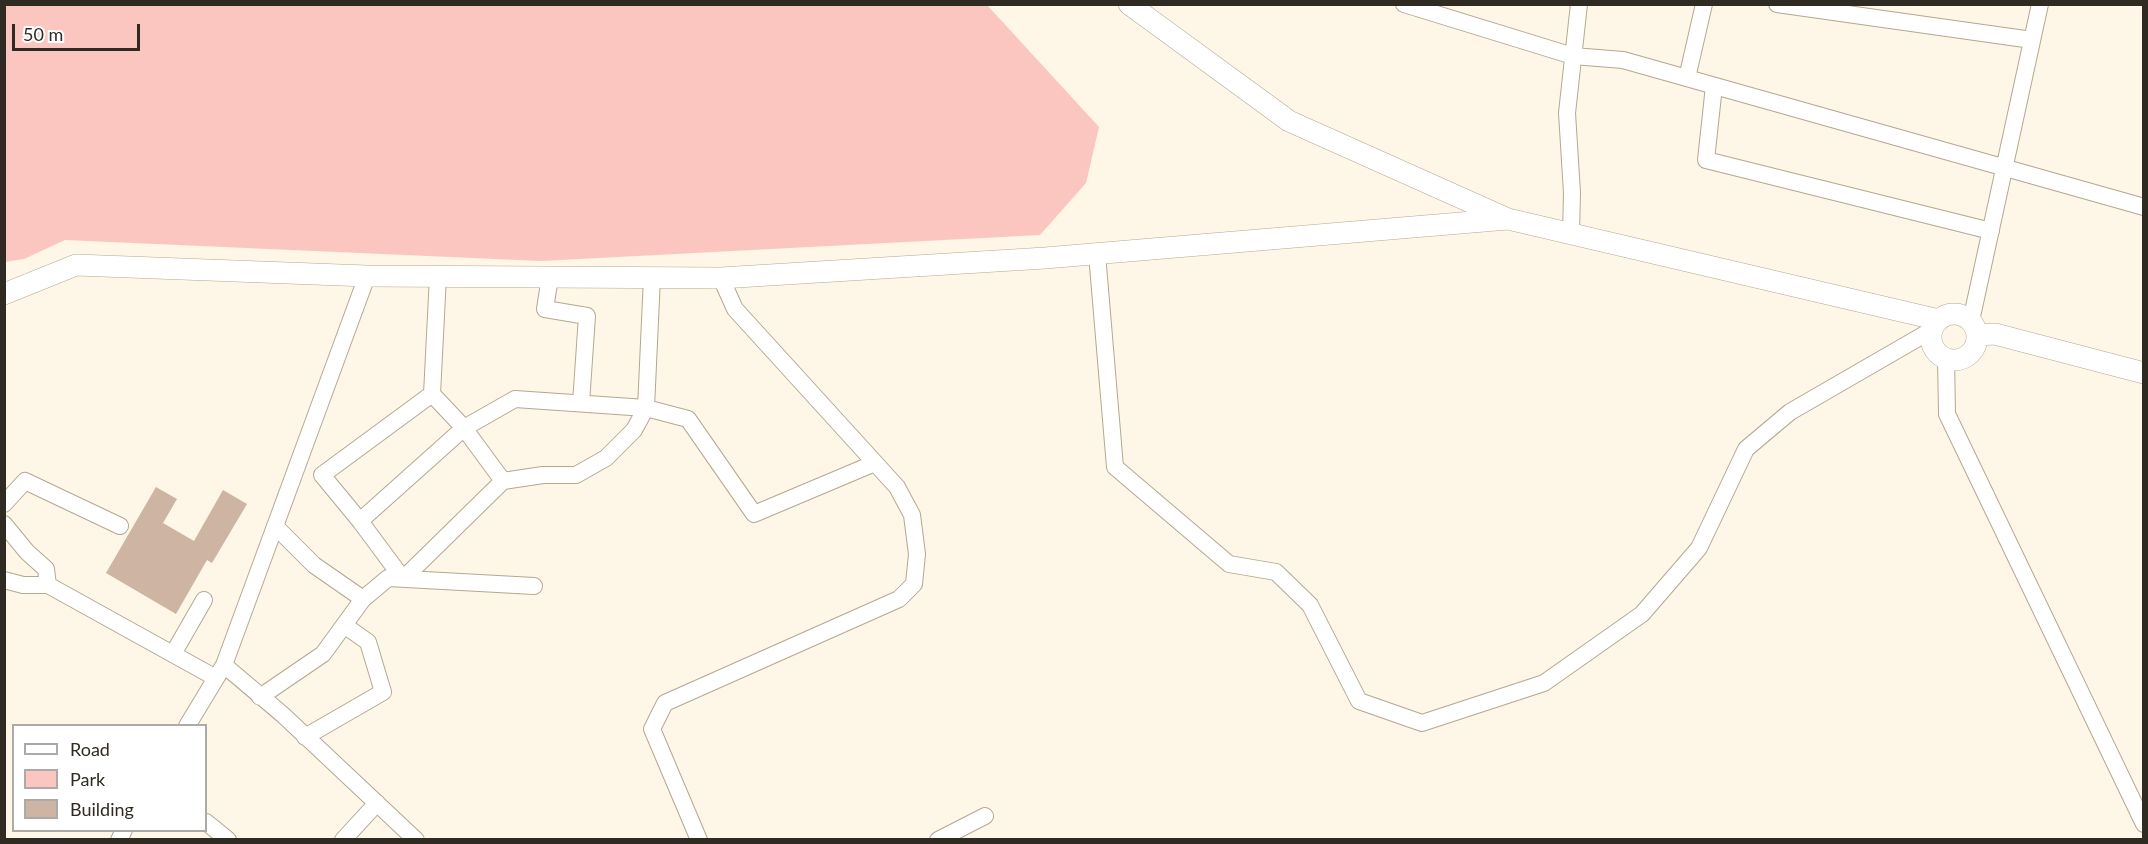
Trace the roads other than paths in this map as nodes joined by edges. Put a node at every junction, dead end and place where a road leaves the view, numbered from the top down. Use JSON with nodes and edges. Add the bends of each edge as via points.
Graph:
{"nodes":[{"id":1,"x":1129,"y":4,"type":"edge"},
{"id":2,"x":1404,"y":4,"type":"edge"},
{"id":3,"x":1579,"y":4,"type":"edge"},
{"id":4,"x":1704,"y":4,"type":"edge"},
{"id":5,"x":1777,"y":4,"type":"edge"},
{"id":6,"x":2040,"y":4,"type":"edge"},
{"id":7,"x":2032,"y":40,"type":"junction"},
{"id":8,"x":1573,"y":56,"type":"junction"},
{"id":9,"x":1686,"y":78,"type":"junction"},
{"id":10,"x":1714,"y":86,"type":"junction"},
{"id":11,"x":2004,"y":169,"type":"junction"},
{"id":12,"x":2144,"y":207,"type":"edge"},
{"id":13,"x":1508,"y":219,"type":"junction"},
{"id":14,"x":1991,"y":231,"type":"junction"},
{"id":15,"x":1571,"y":233,"type":"junction"},
{"id":16,"x":1097,"y":254,"type":"junction"},
{"id":17,"x":367,"y":276,"type":"junction"},
{"id":18,"x":438,"y":276,"type":"junction"},
{"id":19,"x":550,"y":277,"type":"junction"},
{"id":20,"x":652,"y":277,"type":"junction"},
{"id":21,"x":721,"y":278,"type":"junction"},
{"id":22,"x":4,"y":294,"type":"edge"},
{"id":23,"x":1935,"y":326,"type":"junction"},
{"id":24,"x":1974,"y":328,"type":"junction"},
{"id":25,"x":1946,"y":358,"type":"junction"},
{"id":26,"x":2144,"y":373,"type":"edge"},
{"id":27,"x":432,"y":394,"type":"junction"},
{"id":28,"x":581,"y":403,"type":"junction"},
{"id":29,"x":646,"y":408,"type":"junction"},
{"id":30,"x":464,"y":428,"type":"junction"},
{"id":31,"x":875,"y":463,"type":"junction"},
{"id":32,"x":502,"y":481,"type":"junction"},
{"id":33,"x":4,"y":504,"type":"edge"},
{"id":34,"x":360,"y":521,"type":"junction"},
{"id":35,"x":4,"y":524,"type":"edge"},
{"id":36,"x":120,"y":526,"type":"dead end"},
{"id":37,"x":275,"y":526,"type":"junction"},
{"id":38,"x":403,"y":579,"type":"junction"},
{"id":39,"x":4,"y":580,"type":"edge"},
{"id":40,"x":48,"y":585,"type":"junction"},
{"id":41,"x":534,"y":586,"type":"dead end"},
{"id":42,"x":363,"y":599,"type":"junction"},
{"id":43,"x":204,"y":600,"type":"dead end"},
{"id":44,"x":344,"y":625,"type":"junction"},
{"id":45,"x":173,"y":654,"type":"junction"},
{"id":46,"x":220,"y":672,"type":"junction"},
{"id":47,"x":260,"y":696,"type":"junction"},
{"id":48,"x":188,"y":724,"type":"edge"},
{"id":49,"x":305,"y":736,"type":"junction"},
{"id":50,"x":377,"y":803,"type":"junction"},
{"id":51,"x":985,"y":816,"type":"dead end"},
{"id":52,"x":207,"y":823,"type":"edge"},
{"id":53,"x":2144,"y":824,"type":"edge"},
{"id":54,"x":228,"y":840,"type":"edge"},
{"id":55,"x":343,"y":840,"type":"edge"},
{"id":56,"x":416,"y":840,"type":"edge"},
{"id":57,"x":699,"y":840,"type":"edge"},
{"id":58,"x":938,"y":840,"type":"edge"}],
"edges":[{"from":1,"to":13,"type":"street","via":[[1289,121]]},
{"from":2,"to":8,"type":"street"},
{"from":3,"to":8,"type":"street"},
{"from":4,"to":9,"type":"street"},
{"from":5,"to":7,"type":"street"},
{"from":6,"to":7,"type":"street"},
{"from":7,"to":11,"type":"street"},
{"from":8,"to":9,"type":"street","via":[[1623,60]]},
{"from":8,"to":15,"type":"street","via":[[1567,113]]},
{"from":9,"to":10,"type":"street"},
{"from":10,"to":11,"type":"street"},
{"from":10,"to":14,"type":"street","via":[[1706,159]]},
{"from":11,"to":12,"type":"street"},
{"from":11,"to":14,"type":"street"},
{"from":13,"to":15,"type":"street"},
{"from":13,"to":16,"type":"street"},
{"from":14,"to":24,"type":"street"},
{"from":15,"to":23,"type":"street"},
{"from":16,"to":21,"type":"street"},
{"from":16,"to":23,"type":"street","via":[[1115,467],[1230,564],[1276,572],[1310,604],[1359,701],[1422,723],[1544,683],[1642,614],[1699,548],[1746,449],[1790,412]]},
{"from":17,"to":18,"type":"street"},
{"from":17,"to":22,"type":"street","via":[[76,265]]},
{"from":17,"to":37,"type":"street"},
{"from":18,"to":19,"type":"street"},
{"from":18,"to":27,"type":"street"},
{"from":19,"to":20,"type":"street"},
{"from":19,"to":28,"type":"street","via":[[545,309],[587,316]]},
{"from":20,"to":21,"type":"street"},
{"from":20,"to":29,"type":"street"},
{"from":21,"to":31,"type":"street","via":[[735,309]]},
{"from":23,"to":24,"type":"street","via":[[1949,314],[1957,314]]},
{"from":23,"to":25,"type":"street","via":[[1933,346]]},
{"from":24,"to":25,"type":"street","via":[[1974,349],[1969,355],[1956,360]]},
{"from":24,"to":26,"type":"street"},
{"from":25,"to":53,"type":"street","via":[[1947,414]]},
{"from":27,"to":30,"type":"street"},
{"from":27,"to":34,"type":"street","via":[[322,475]]},
{"from":28,"to":29,"type":"street"},
{"from":28,"to":30,"type":"street","via":[[515,399]]},
{"from":29,"to":31,"type":"street","via":[[688,419],[754,514]]},
{"from":29,"to":32,"type":"street","via":[[634,430],[606,458],[576,475]]},
{"from":30,"to":32,"type":"street"},
{"from":30,"to":34,"type":"street"},
{"from":31,"to":57,"type":"street","via":[[897,487],[912,515],[917,554],[914,584],[899,599],[665,703],[652,729]]},
{"from":32,"to":38,"type":"street"},
{"from":33,"to":36,"type":"street","via":[[25,481]]},
{"from":34,"to":38,"type":"street"},
{"from":35,"to":40,"type":"street","via":[[46,568]]},
{"from":37,"to":42,"type":"street","via":[[314,565]]},
{"from":37,"to":46,"type":"street"},
{"from":38,"to":41,"type":"street"},
{"from":38,"to":42,"type":"street","via":[[388,578]]},
{"from":39,"to":40,"type":"street"},
{"from":40,"to":45,"type":"street"},
{"from":42,"to":44,"type":"street"},
{"from":43,"to":45,"type":"street"},
{"from":44,"to":47,"type":"street","via":[[323,654]]},
{"from":44,"to":49,"type":"street","via":[[368,642],[383,692]]},
{"from":45,"to":46,"type":"street"},
{"from":46,"to":47,"type":"street"},
{"from":46,"to":48,"type":"street"},
{"from":47,"to":49,"type":"street"},
{"from":49,"to":50,"type":"street"},
{"from":50,"to":55,"type":"street"},
{"from":50,"to":56,"type":"street"},
{"from":51,"to":58,"type":"street"},
{"from":52,"to":54,"type":"street"}]}
